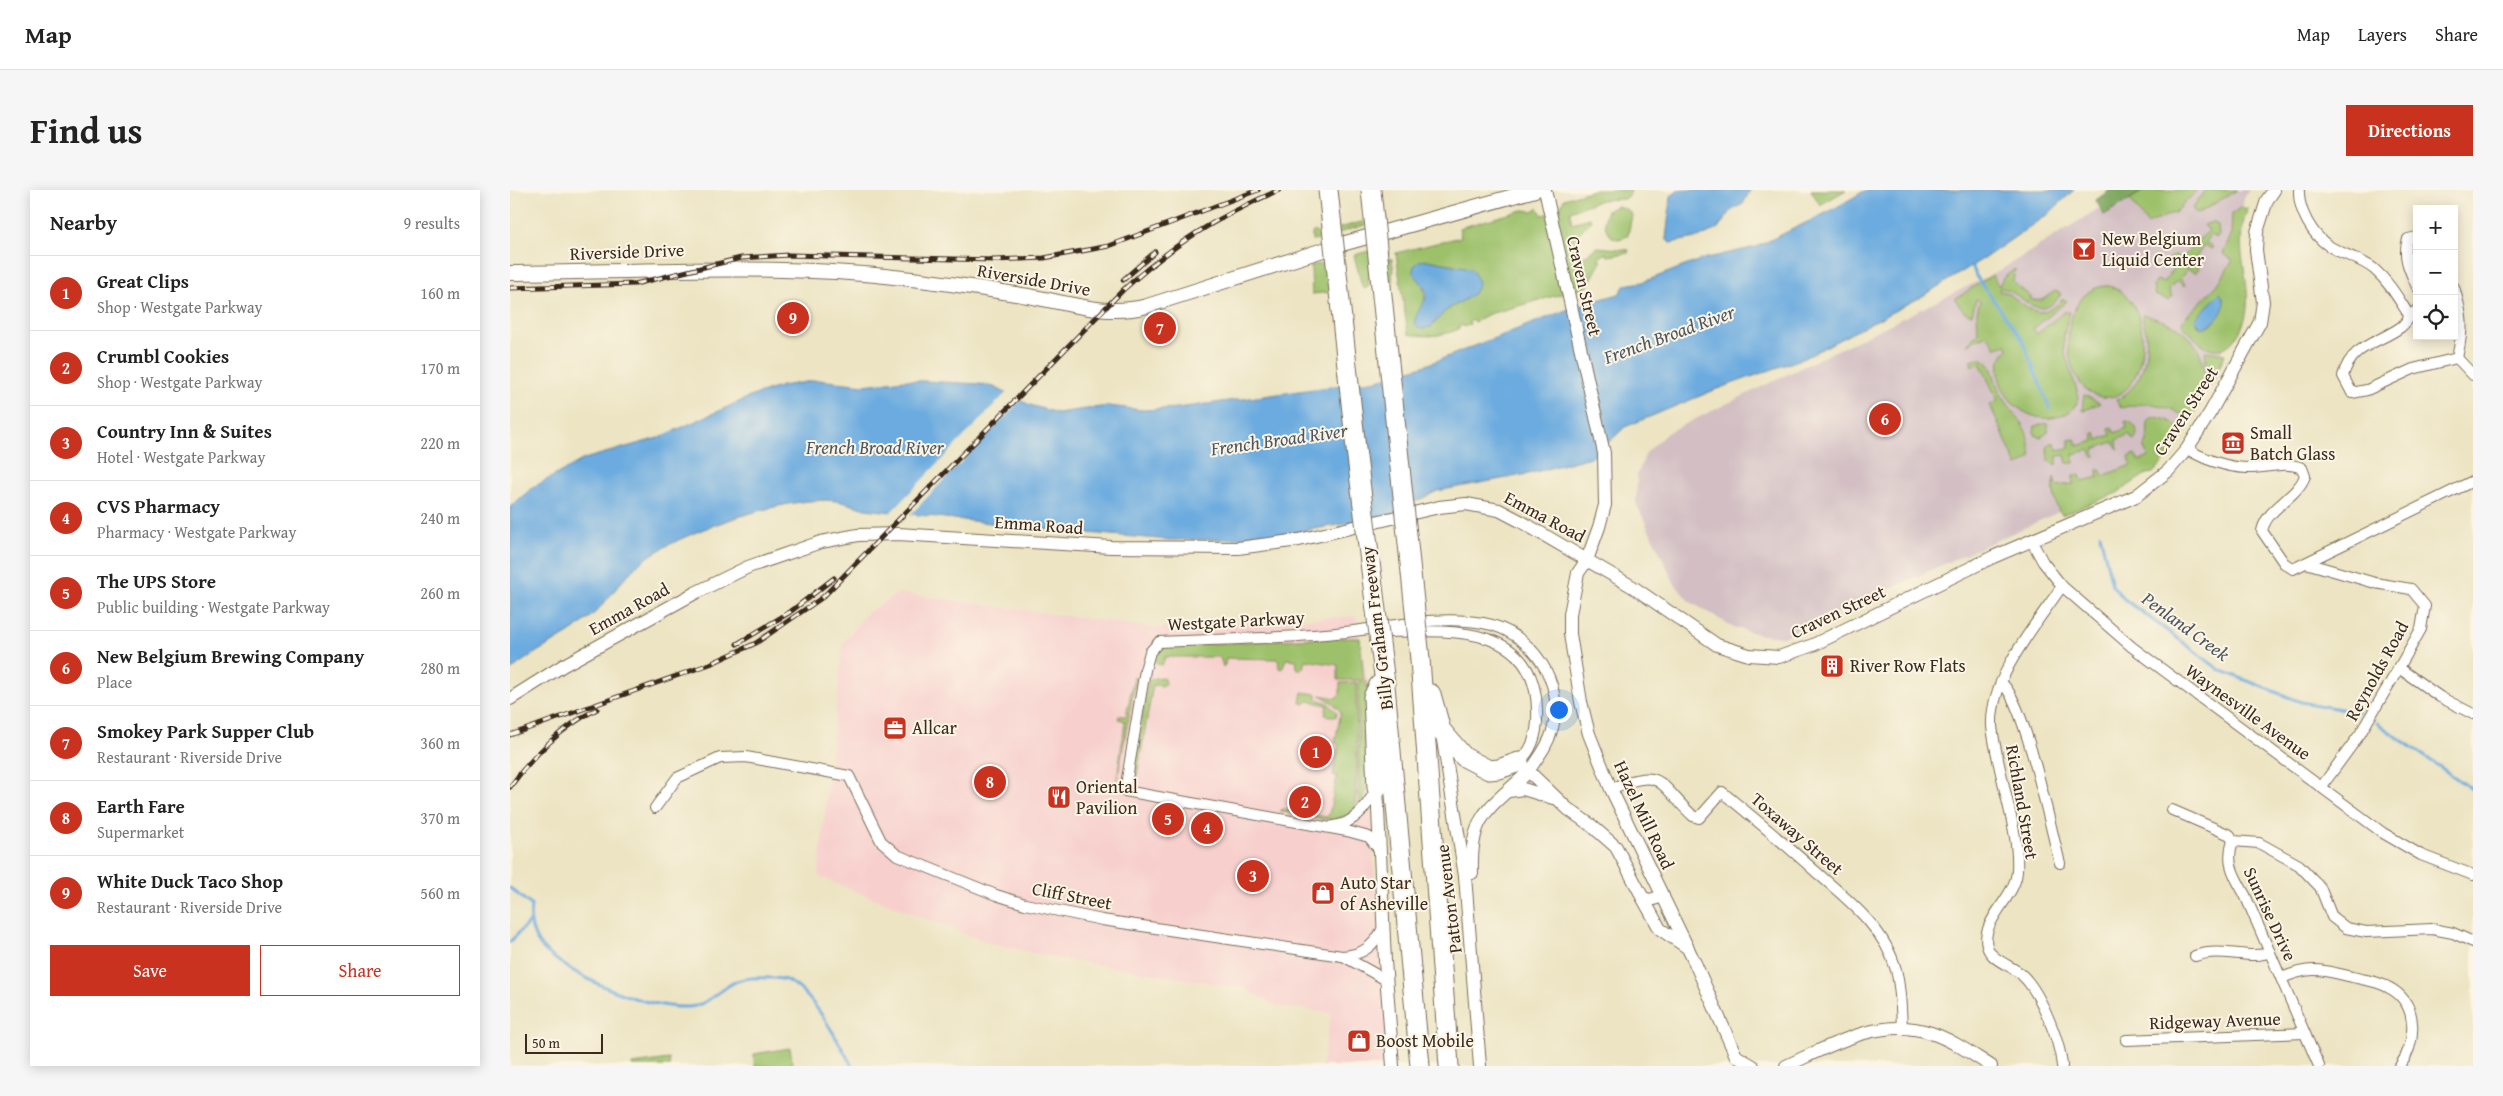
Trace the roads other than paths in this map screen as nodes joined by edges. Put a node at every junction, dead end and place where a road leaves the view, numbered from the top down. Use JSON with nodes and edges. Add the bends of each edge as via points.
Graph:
{"nodes":[{"id":1,"x":1328,"y":190,"type":"edge"},
{"id":2,"x":1371,"y":190,"type":"edge"},
{"id":3,"x":1535,"y":190,"type":"edge"},
{"id":4,"x":1545,"y":190,"type":"edge"},
{"id":5,"x":2274,"y":190,"type":"edge"},
{"id":6,"x":2299,"y":190,"type":"edge"},
{"id":7,"x":2413,"y":238,"type":"edge"},
{"id":8,"x":510,"y":273,"type":"edge"},
{"id":9,"x":2413,"y":279,"type":"edge"},
{"id":10,"x":2456,"y":295,"type":"edge"},
{"id":11,"x":2413,"y":312,"type":"edge"},
{"id":12,"x":2457,"y":358,"type":"junction"},
{"id":13,"x":2473,"y":375,"type":"edge"},
{"id":14,"x":2187,"y":449,"type":"junction"},
{"id":15,"x":2473,"y":481,"type":"edge"},
{"id":16,"x":2031,"y":540,"type":"junction"},
{"id":17,"x":1587,"y":560,"type":"junction"},
{"id":18,"x":2306,"y":563,"type":"junction"},
{"id":19,"x":2062,"y":586,"type":"junction"},
{"id":20,"x":1337,"y":633,"type":"junction"},
{"id":21,"x":1420,"y":659,"type":"junction"},
{"id":22,"x":2399,"y":668,"type":"junction"},
{"id":23,"x":1384,"y":675,"type":"junction"},
{"id":24,"x":2001,"y":683,"type":"junction"},
{"id":25,"x":510,"y":698,"type":"edge"},
{"id":26,"x":2473,"y":714,"type":"edge"},
{"id":27,"x":1441,"y":730,"type":"junction"},
{"id":28,"x":1525,"y":766,"type":"junction"},
{"id":29,"x":2322,"y":786,"type":"junction"},
{"id":30,"x":1377,"y":788,"type":"junction"},
{"id":31,"x":1611,"y":789,"type":"junction"},
{"id":32,"x":1509,"y":791,"type":"junction"},
{"id":33,"x":1558,"y":801,"type":"junction"},
{"id":34,"x":655,"y":808,"type":"dead end"},
{"id":35,"x":2172,"y":810,"type":"dead end"},
{"id":36,"x":1327,"y":827,"type":"junction"},
{"id":37,"x":2233,"y":841,"type":"junction"},
{"id":38,"x":1380,"y":851,"type":"junction"},
{"id":39,"x":2060,"y":863,"type":"dead end"},
{"id":40,"x":2473,"y":875,"type":"edge"},
{"id":41,"x":1640,"y":895,"type":"junction"},
{"id":42,"x":1662,"y":896,"type":"junction"},
{"id":43,"x":1468,"y":900,"type":"junction"},
{"id":44,"x":1383,"y":928,"type":"junction"},
{"id":45,"x":2473,"y":942,"type":"edge"},
{"id":46,"x":1688,"y":948,"type":"junction"},
{"id":47,"x":2270,"y":952,"type":"junction"},
{"id":48,"x":1342,"y":956,"type":"junction"},
{"id":49,"x":2195,"y":956,"type":"dead end"},
{"id":50,"x":2282,"y":978,"type":"junction"},
{"id":51,"x":1386,"y":980,"type":"junction"},
{"id":52,"x":1902,"y":1028,"type":"junction"},
{"id":53,"x":2304,"y":1033,"type":"junction"},
{"id":54,"x":2126,"y":1040,"type":"dead end"},
{"id":55,"x":1393,"y":1066,"type":"edge"},
{"id":56,"x":1420,"y":1066,"type":"edge"},
{"id":57,"x":1449,"y":1066,"type":"edge"},
{"id":58,"x":1480,"y":1066,"type":"edge"},
{"id":59,"x":1753,"y":1066,"type":"edge"},
{"id":60,"x":1786,"y":1066,"type":"edge"},
{"id":61,"x":1991,"y":1066,"type":"edge"},
{"id":62,"x":2062,"y":1066,"type":"edge"},
{"id":63,"x":2319,"y":1066,"type":"edge"},
{"id":64,"x":2400,"y":1066,"type":"edge"}],
"edges":[{"from":1,"to":23,"type":"highway","name":"Billy Graham Freeway","bridge":true},
{"from":2,"to":21,"type":"highway","name":"Billy Graham Freeway","bridge":true},
{"from":3,"to":8,"type":"main road","name":"Riverside Drive","via":[[1393,228],[1147,306],[1121,311],[1097,310],[983,289],[833,272],[700,269]]},
{"from":4,"to":17,"type":"street","name":"Craven Street","via":[[1604,453],[1605,505]]},
{"from":5,"to":14,"type":"street","name":"Craven Street","via":[[2257,232],[2256,250],[2263,302],[2260,322],[2212,411]]},
{"from":6,"to":11,"type":"street","via":[[2299,200],[2315,234],[2329,246],[2372,268]]},
{"from":7,"to":9,"type":"street","via":[[2408,239],[2405,248],[2407,266]]},
{"from":10,"to":12,"type":"street","via":[[2463,316]]},
{"from":11,"to":12,"type":"street","via":[[2404,325],[2352,356],[2343,376],[2352,393],[2367,390],[2413,369]]},
{"from":12,"to":13,"type":"street"},
{"from":14,"to":16,"type":"street","name":"Craven Street","via":[[2168,471],[2136,496]]},
{"from":14,"to":18,"type":"street","via":[[2209,462],[2248,468],[2292,463],[2302,468],[2305,476],[2302,485],[2264,521],[2262,531],[2284,563],[2293,569]]},
{"from":15,"to":18,"type":"street"},
{"from":16,"to":17,"type":"street","name":"Craven Street","via":[[1813,645],[1779,657],[1748,655],[1717,644]]},
{"from":16,"to":19,"type":"street","name":"Waynesville Avenue"},
{"from":17,"to":25,"type":"street","name":"Emma Road","via":[[1499,510],[1466,504],[1439,507],[1299,540],[1238,548],[1111,547],[898,534],[858,535],[821,542],[748,567],[564,665]]},
{"from":17,"to":31,"type":"street","name":"Hazel Mill Road","via":[[1578,573],[1574,589],[1570,634],[1589,734]]},
{"from":18,"to":22,"type":"street","name":"Reynolds Road","via":[[2375,583],[2411,589],[2425,606],[2421,629]]},
{"from":19,"to":24,"type":"street","name":"Richland Street"},
{"from":19,"to":29,"type":"street","name":"Waynesville Avenue","via":[[2132,647]]},
{"from":20,"to":28,"type":"street","via":[[1456,632],[1498,642],[1515,654],[1529,672],[1537,696],[1538,722]]},
{"from":20,"to":28,"type":"street","name":"Westgate Parkway","via":[[1422,622],[1464,621],[1485,623],[1521,638],[1544,666],[1556,707],[1544,750]]},
{"from":20,"to":36,"type":"street","name":"Westgate Parkway","via":[[1159,642],[1150,652],[1125,791]]},
{"from":21,"to":27,"type":"highway"},
{"from":21,"to":57,"type":"highway","name":"Billy Graham Freeway"},
{"from":22,"to":26,"type":"street","via":[[2440,697]]},
{"from":22,"to":29,"type":"street","name":"Reynolds Road","via":[[2360,734]]},
{"from":23,"to":30,"type":"highway","via":[[1373,697]]},
{"from":23,"to":56,"type":"highway","name":"Billy Graham Freeway"},
{"from":24,"to":39,"type":"street","via":[[2013,696],[2028,740]]},
{"from":24,"to":62,"type":"street","name":"Richland Street","via":[[1992,725],[2013,829],[2017,872],[2014,886],[1987,930],[1986,942],[1992,954],[2023,975],[2032,986],[2057,1041]]},
{"from":27,"to":28,"type":"highway","via":[[1464,757],[1477,765],[1490,770]]},
{"from":27,"to":43,"type":"street","name":"Patton Avenue"},
{"from":28,"to":32,"type":"street"},
{"from":28,"to":33,"type":"street"},
{"from":29,"to":40,"type":"street","name":"Waynesville Avenue","via":[[2383,833],[2421,855]]},
{"from":30,"to":36,"type":"street","name":"Westgate Parkway","via":[[1358,815],[1342,825]]},
{"from":30,"to":38,"type":"street"},
{"from":31,"to":42,"type":"street","name":"Hazel Mill Road"},
{"from":31,"to":52,"type":"street","name":"Toxaway Street","via":[[1632,779],[1653,778],[1664,784],[1693,816],[1699,818],[1722,792],[1767,828],[1852,904],[1878,934],[1896,970]]},
{"from":32,"to":33,"type":"street","via":[[1523,788]]},
{"from":32,"to":43,"type":"street","via":[[1486,811],[1477,824],[1472,839]]},
{"from":33,"to":41,"type":"street","via":[[1616,847]]},
{"from":34,"to":48,"type":"street","name":"Cliff Street","via":[[676,778],[720,758],[746,757],[849,776],[881,842],[897,855],[996,895],[1102,920]]},
{"from":35,"to":37,"type":"street","via":[[2230,835]]},
{"from":36,"to":38,"type":"street","name":"Westgate Parkway","via":[[1370,837]]},
{"from":37,"to":45,"type":"street","name":"Sunrise Drive","via":[[2259,843],[2299,865],[2320,887],[2332,917],[2346,928],[2366,932],[2432,929]]},
{"from":37,"to":47,"type":"street","name":"Sunrise Drive","via":[[2231,870]]},
{"from":38,"to":44,"type":"street"},
{"from":41,"to":42,"type":"street","via":[[1650,900]]},
{"from":41,"to":46,"type":"street","via":[[1660,929]]},
{"from":42,"to":46,"type":"street","name":"Hazel Mill Road"},
{"from":43,"to":58,"type":"street","name":"Patton Avenue"},
{"from":44,"to":48,"type":"street","name":"Cliff Street","via":[[1368,949]]},
{"from":44,"to":51,"type":"street"},
{"from":46,"to":59,"type":"street","name":"Hazel Mill Road","via":[[1736,1056]]},
{"from":47,"to":49,"type":"street","via":[[2258,955],[2214,951]]},
{"from":47,"to":50,"type":"street","name":"Sunrise Drive"},
{"from":48,"to":51,"type":"street","name":"Cliff Street"},
{"from":50,"to":53,"type":"street","name":"Sunrise Drive"},
{"from":50,"to":64,"type":"street","via":[[2314,968],[2376,982],[2393,990],[2408,1007],[2413,1029],[2408,1051]]},
{"from":51,"to":55,"type":"street"},
{"from":52,"to":60,"type":"street","via":[[1862,1032]]},
{"from":52,"to":61,"type":"street","via":[[1930,1032]]},
{"from":53,"to":54,"type":"street","name":"Ridgeway Avenue"},
{"from":53,"to":63,"type":"street","name":"Sunrise Drive"}]}
